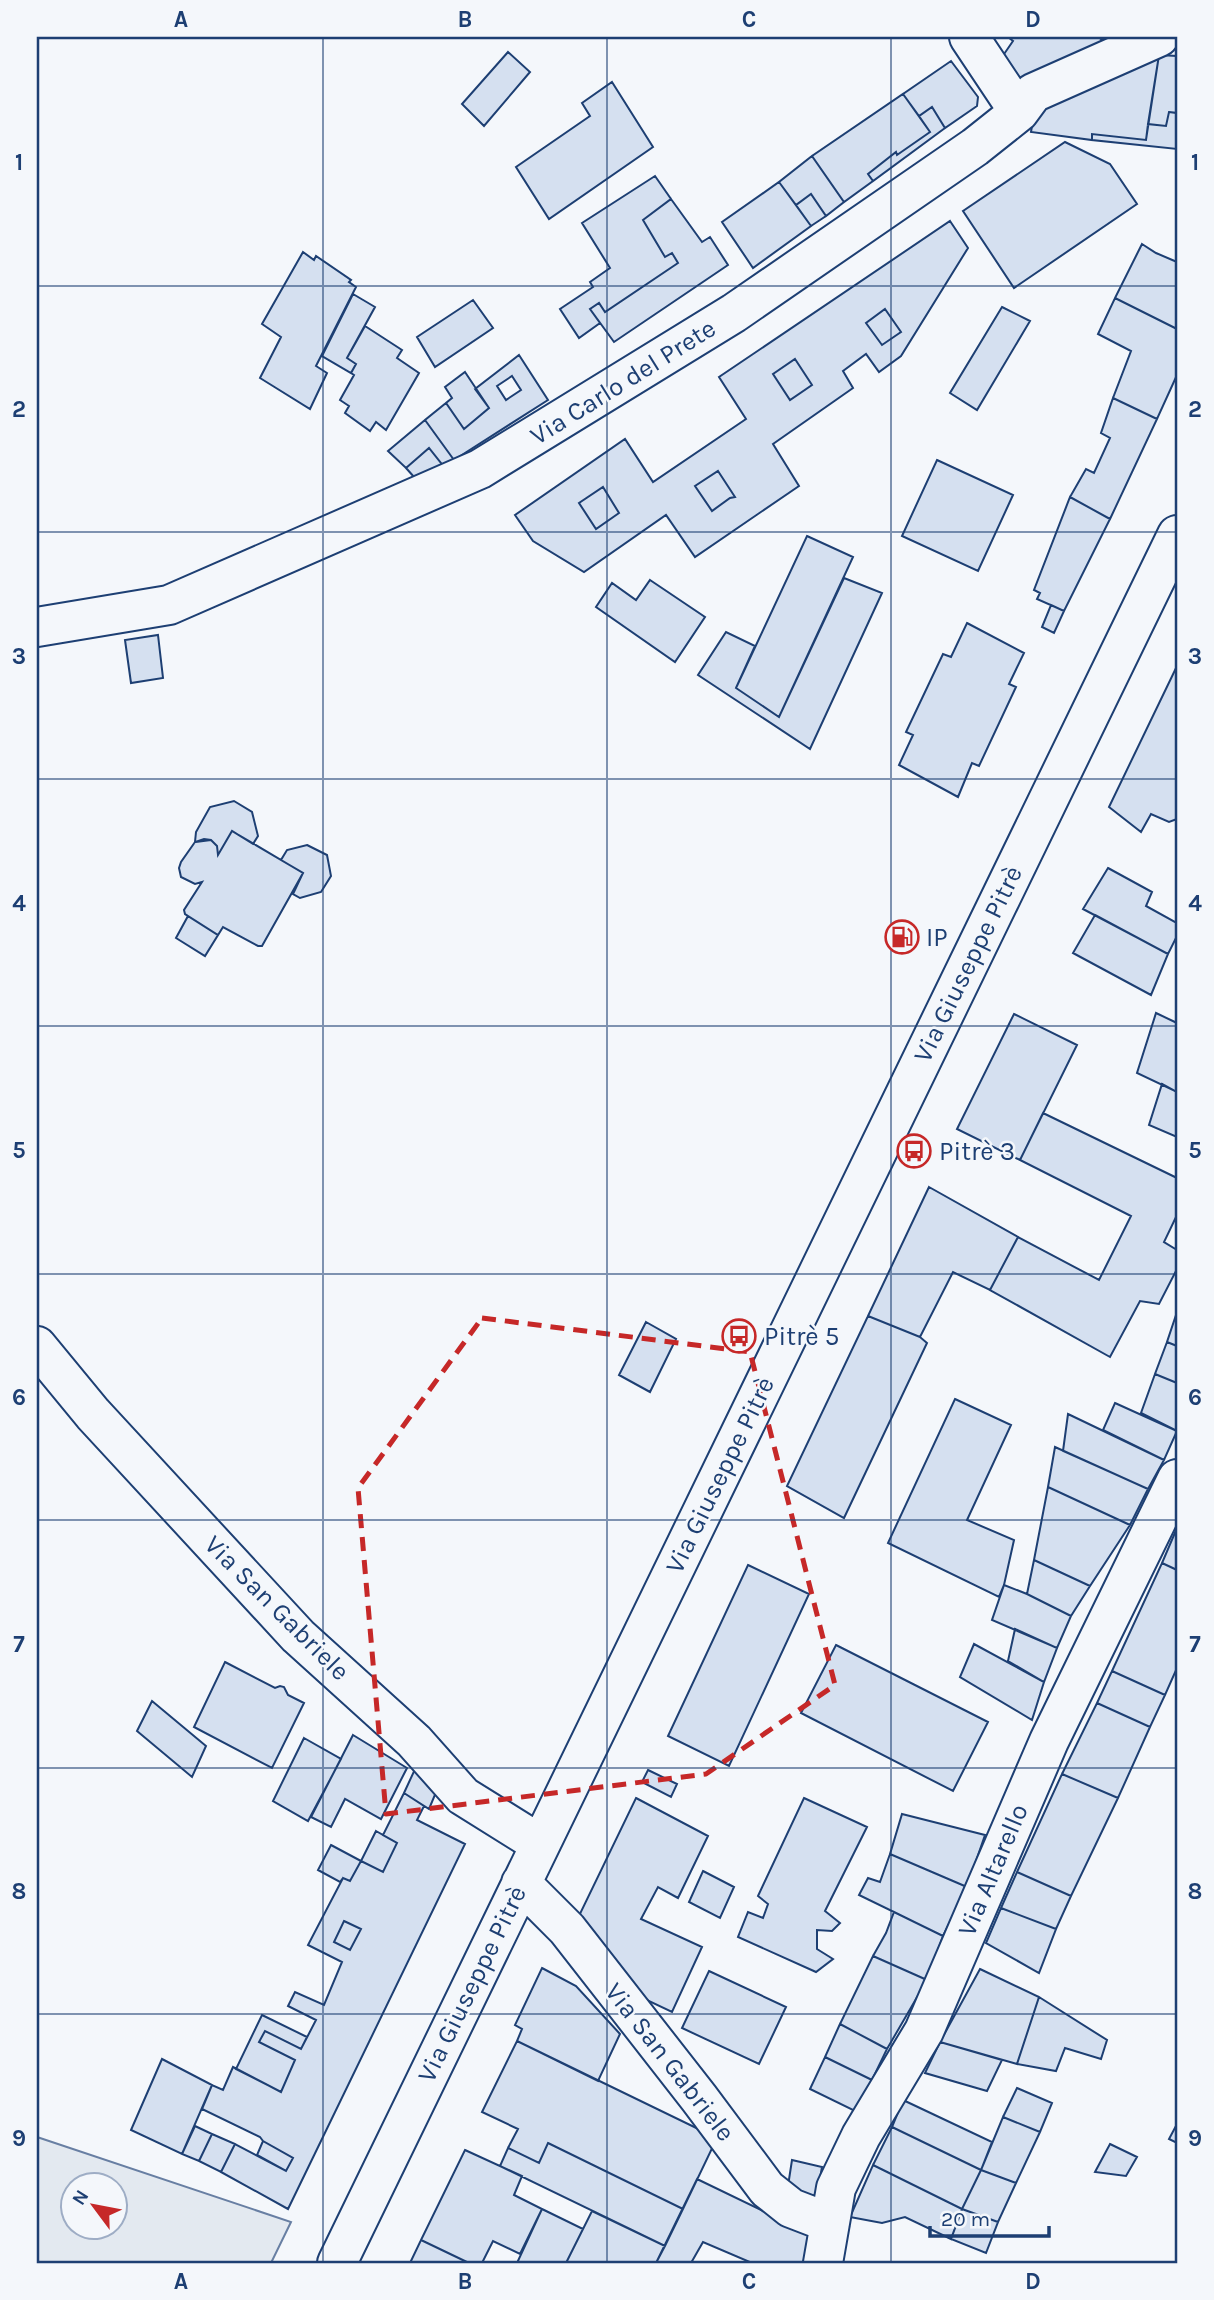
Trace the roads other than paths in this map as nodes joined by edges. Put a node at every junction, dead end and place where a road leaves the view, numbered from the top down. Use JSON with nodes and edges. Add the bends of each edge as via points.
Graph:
{"nodes":[{"id":1,"x":969,"y":37,"type":"edge"},
{"id":2,"x":1159,"y":37,"type":"edge"},
{"id":3,"x":1018,"y":112,"type":"junction"},
{"id":4,"x":1177,"y":535,"type":"edge"},
{"id":5,"x":37,"y":627,"type":"edge"},
{"id":6,"x":37,"y":1346,"type":"edge"},
{"id":7,"x":1177,"y":1479,"type":"edge"},
{"id":8,"x":540,"y":1844,"type":"junction"},
{"id":9,"x":521,"y":1883,"type":"junction"},
{"id":10,"x":830,"y":2223,"type":"junction"},
{"id":11,"x":337,"y":2263,"type":"edge"},
{"id":12,"x":823,"y":2263,"type":"edge"}],
"edges":[{"from":1,"to":3,"type":"street"},
{"from":2,"to":3,"type":"street","name":"Via Carlo del Prete","via":[[1033,93]]},
{"from":3,"to":5,"type":"street","name":"Via Carlo del Prete","via":[[975,147],[734,313],[480,469],[169,605]]},
{"from":4,"to":8,"type":"street","name":"Via Giuseppe Pitrè"},
{"from":6,"to":8,"type":"street","name":"Via San Gabriele","via":[[93,1414],[298,1636],[414,1741],[463,1796]]},
{"from":7,"to":10,"type":"street","name":"Via Altarello","via":[[1049,1741],[924,2031],[861,2136],[836,2188]]},
{"from":8,"to":9,"type":"street","name":"Via Giuseppe Pitrè"},
{"from":9,"to":10,"type":"street","name":"Via San Gabriele","via":[[567,1929],[767,2189],[791,2208]]},
{"from":9,"to":11,"type":"street","name":"Via Giuseppe Pitrè"},
{"from":10,"to":12,"type":"street","name":"Via Altarello"}]}
